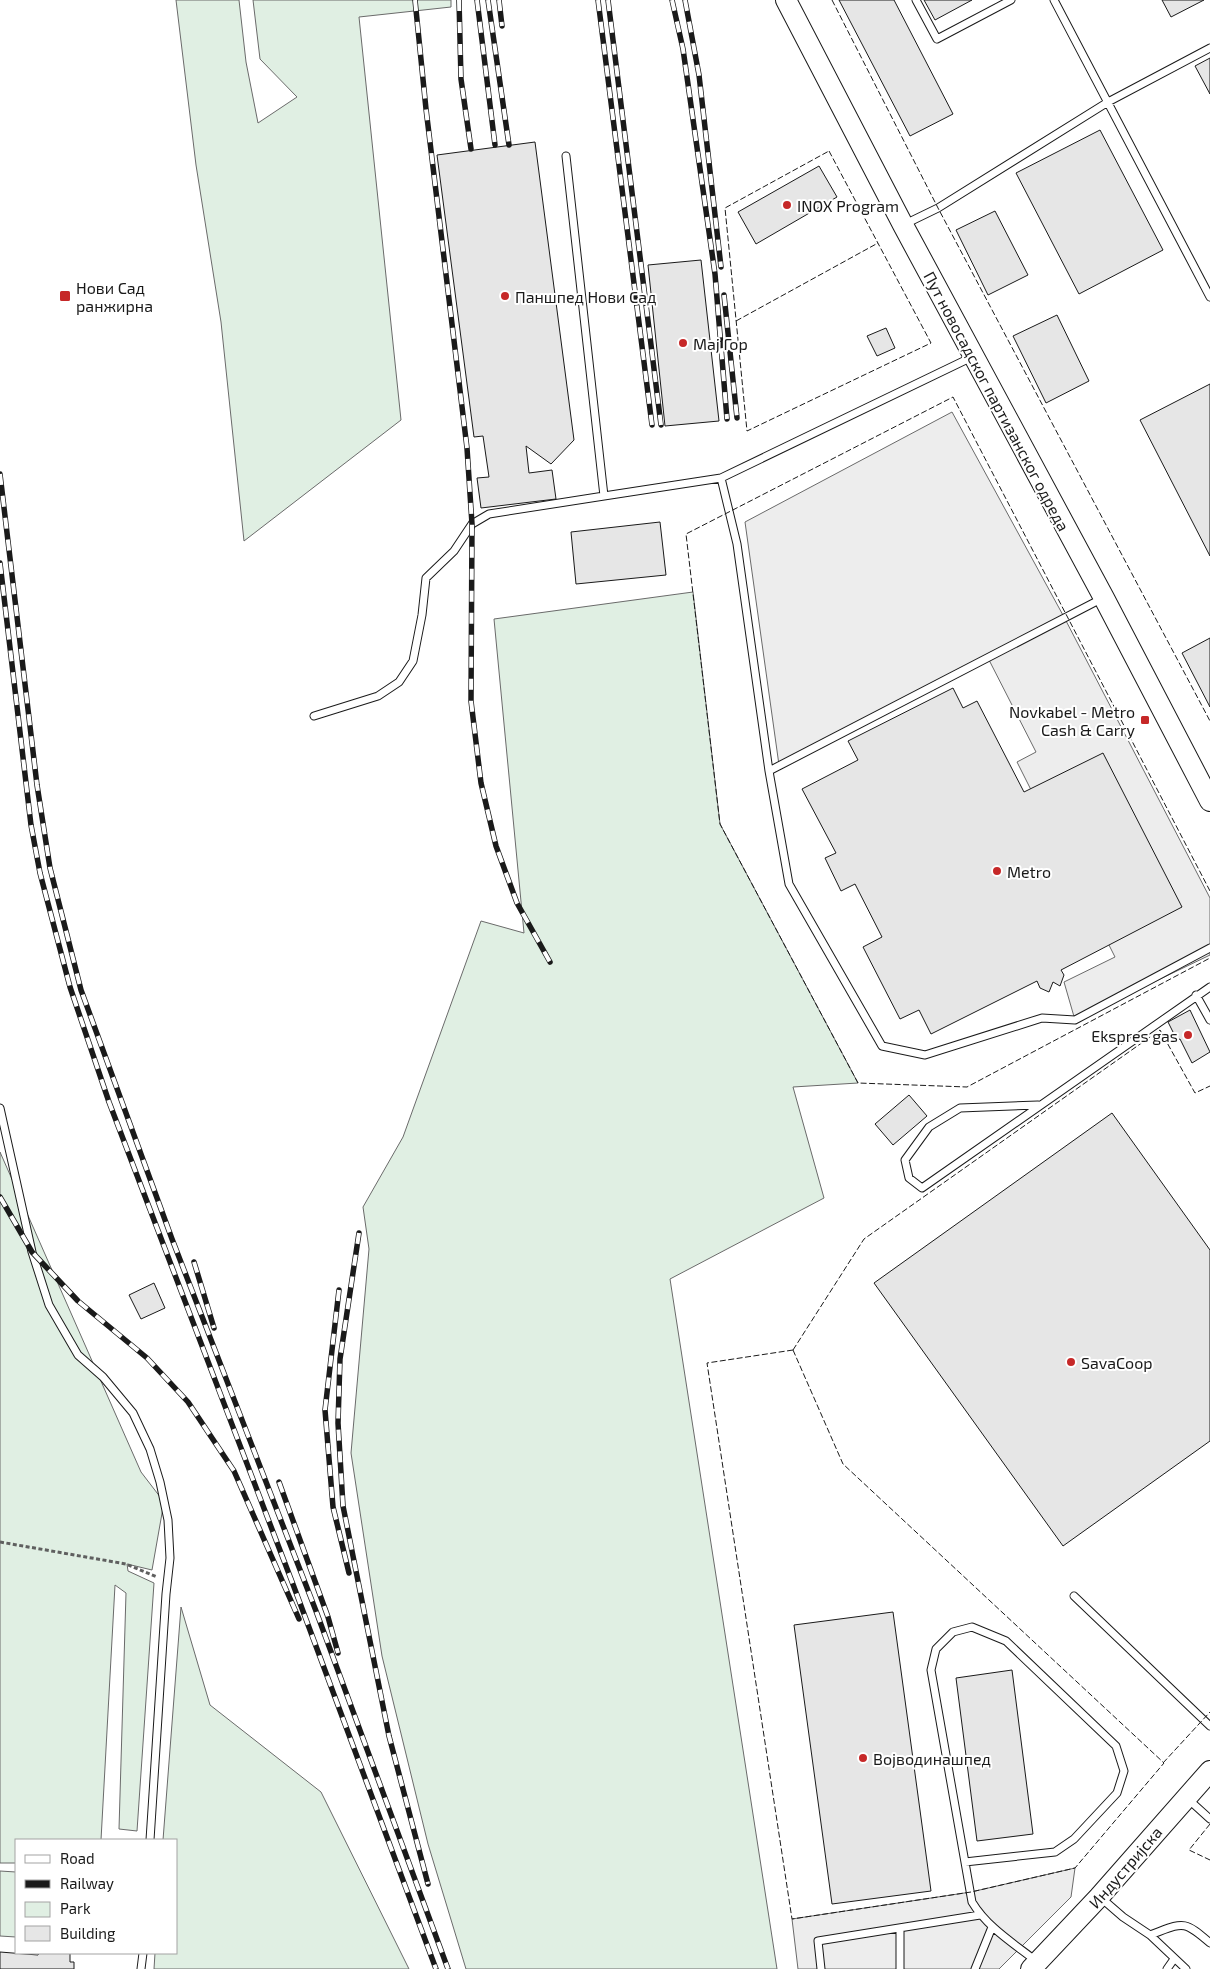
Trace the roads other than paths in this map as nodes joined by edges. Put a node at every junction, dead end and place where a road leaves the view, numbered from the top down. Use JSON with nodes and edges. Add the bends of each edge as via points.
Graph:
{"nodes":[{"id":1,"x":786,"y":0,"type":"edge"},
{"id":2,"x":916,"y":0,"type":"edge"},
{"id":3,"x":1011,"y":0,"type":"edge"},
{"id":4,"x":1054,"y":0,"type":"edge"},
{"id":5,"x":1210,"y":48,"type":"edge"},
{"id":6,"x":1108,"y":102,"type":"junction"},
{"id":7,"x":566,"y":156,"type":"dead end"},
{"id":8,"x":903,"y":225,"type":"junction"},
{"id":9,"x":1210,"y":297,"type":"edge"},
{"id":10,"x":973,"y":356,"type":"junction"},
{"id":11,"x":721,"y":478,"type":"junction"},
{"id":12,"x":604,"y":496,"type":"junction"},
{"id":13,"x":1104,"y":598,"type":"junction"},
{"id":14,"x":314,"y":716,"type":"dead end"},
{"id":15,"x":769,"y":771,"type":"junction"},
{"id":16,"x":1210,"y":801,"type":"edge"},
{"id":17,"x":1210,"y":948,"type":"edge"},
{"id":18,"x":1210,"y":987,"type":"edge"},
{"id":19,"x":1196,"y":995,"type":"junction"},
{"id":20,"x":1210,"y":1020,"type":"edge"},
{"id":21,"x":1038,"y":1106,"type":"junction"},
{"id":22,"x":0,"y":1108,"type":"edge"},
{"id":23,"x":1074,"y":1596,"type":"dead end"},
{"id":24,"x":1210,"y":1726,"type":"edge"},
{"id":25,"x":1210,"y":1771,"type":"edge"},
{"id":26,"x":1186,"y":1797,"type":"junction"},
{"id":27,"x":1210,"y":1819,"type":"edge"},
{"id":28,"x":150,"y":1839,"type":"edge"},
{"id":29,"x":965,"y":1862,"type":"junction"},
{"id":30,"x":1099,"y":1897,"type":"junction"},
{"id":31,"x":980,"y":1915,"type":"junction"},
{"id":32,"x":992,"y":1927,"type":"junction"},
{"id":33,"x":900,"y":1928,"type":"junction"},
{"id":34,"x":1150,"y":1935,"type":"junction"},
{"id":35,"x":1210,"y":1943,"type":"edge"},
{"id":36,"x":142,"y":1954,"type":"edge"},
{"id":37,"x":1174,"y":1960,"type":"junction"},
{"id":38,"x":1035,"y":1967,"type":"edge"},
{"id":39,"x":142,"y":1969,"type":"edge"},
{"id":40,"x":821,"y":1969,"type":"edge"},
{"id":41,"x":900,"y":1969,"type":"edge"},
{"id":42,"x":975,"y":1969,"type":"edge"},
{"id":43,"x":1167,"y":1969,"type":"edge"},
{"id":44,"x":1186,"y":1969,"type":"edge"}],
"edges":[{"from":1,"to":8,"type":"street","name":"Пут новосадског партизанског одреда"},
{"from":2,"to":3,"type":"lane","via":[[937,39]]},
{"from":4,"to":6,"type":"lane"},
{"from":5,"to":6,"type":"lane"},
{"from":6,"to":8,"type":"lane","via":[[938,208]]},
{"from":6,"to":9,"type":"lane"},
{"from":7,"to":12,"type":"lane"},
{"from":8,"to":10,"type":"street","name":"Пут новосадског партизанског одреда"},
{"from":10,"to":11,"type":"lane"},
{"from":10,"to":13,"type":"street","name":"Пут новосадског партизанског одреда"},
{"from":11,"to":12,"type":"lane"},
{"from":11,"to":15,"type":"lane","via":[[737,544]]},
{"from":12,"to":14,"type":"lane","via":[[490,514],[472,524],[454,550],[426,578],[413,661],[399,682],[378,696]]},
{"from":13,"to":15,"type":"lane"},
{"from":13,"to":16,"type":"street","name":"Пут новосадског партизанског одреда"},
{"from":15,"to":17,"type":"lane","via":[[788,884],[882,1046],[924,1055],[1042,1018],[1075,1020]]},
{"from":18,"to":19,"type":"lane"},
{"from":19,"to":20,"type":"lane"},
{"from":19,"to":21,"type":"lane"},
{"from":21,"to":21,"type":"lane","via":[[922,1188],[909,1178],[905,1160],[929,1126],[960,1108]]},
{"from":22,"to":28,"type":"lane","via":[[32,1252],[49,1305],[78,1355],[104,1378],[133,1413],[150,1449],[168,1520],[170,1558]]},
{"from":23,"to":24,"type":"lane"},
{"from":25,"to":26,"type":"street","name":"Индустријска"},
{"from":26,"to":27,"type":"lane"},
{"from":26,"to":30,"type":"street","name":"Индустријска"},
{"from":29,"to":29,"type":"lane","via":[[931,1670],[936,1649],[953,1632],[972,1627],[1006,1641],[1116,1746],[1124,1771],[1117,1793],[1074,1839],[1055,1852]]},
{"from":29,"to":31,"type":"lane","via":[[972,1902]]},
{"from":30,"to":34,"type":"lane"},
{"from":30,"to":38,"type":"street","name":"Индустријска"},
{"from":31,"to":32,"type":"lane"},
{"from":31,"to":33,"type":"lane"},
{"from":32,"to":38,"type":"lane"},
{"from":32,"to":42,"type":"lane"},
{"from":33,"to":40,"type":"lane","via":[[818,1941]]},
{"from":33,"to":41,"type":"lane"},
{"from":34,"to":35,"type":"lane","via":[[1185,1925]]},
{"from":34,"to":37,"type":"lane"},
{"from":36,"to":39,"type":"lane"},
{"from":37,"to":43,"type":"lane"},
{"from":37,"to":44,"type":"lane"}]}
